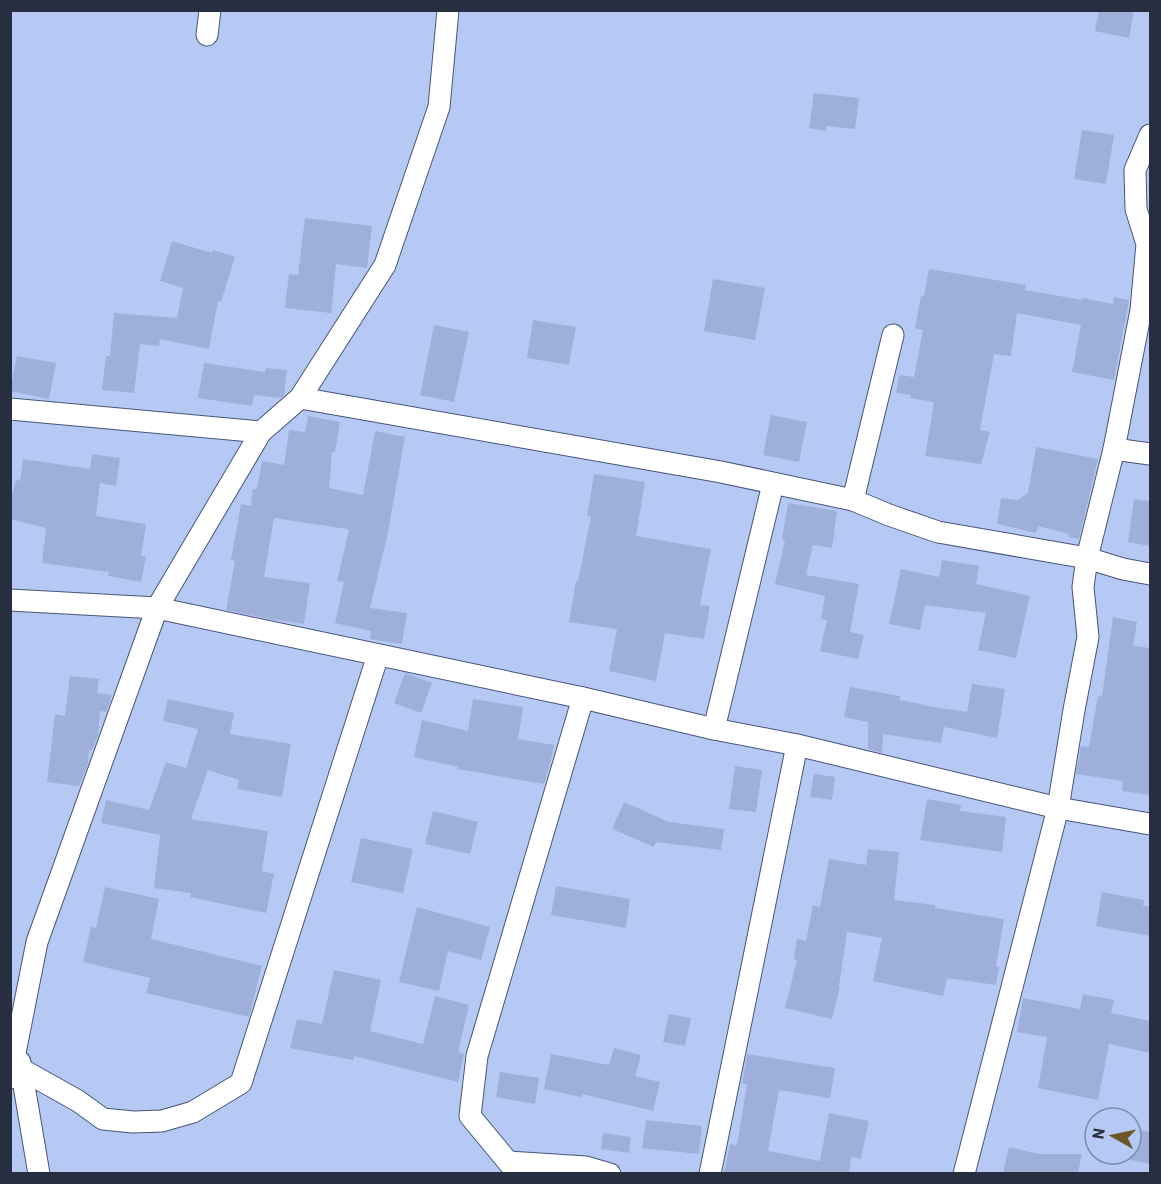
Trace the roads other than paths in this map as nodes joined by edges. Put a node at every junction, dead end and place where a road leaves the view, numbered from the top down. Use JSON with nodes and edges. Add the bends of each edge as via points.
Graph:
{"nodes":[{"id":1,"x":210,"y":10,"type":"edge"},
{"id":2,"x":448,"y":10,"type":"edge"},
{"id":3,"x":207,"y":34,"type":"dead end"},
{"id":4,"x":1150,"y":135,"type":"edge"},
{"id":5,"x":893,"y":335,"type":"dead end"},
{"id":6,"x":300,"y":398,"type":"junction"},
{"id":7,"x":10,"y":409,"type":"edge"},
{"id":8,"x":261,"y":432,"type":"junction"},
{"id":9,"x":1114,"y":449,"type":"junction"},
{"id":10,"x":1150,"y":454,"type":"edge"},
{"id":11,"x":773,"y":484,"type":"junction"},
{"id":12,"x":853,"y":500,"type":"junction"},
{"id":13,"x":1087,"y":558,"type":"junction"},
{"id":14,"x":1150,"y":574,"type":"edge"},
{"id":15,"x":10,"y":600,"type":"edge"},
{"id":16,"x":157,"y":608,"type":"junction"},
{"id":17,"x":378,"y":655,"type":"junction"},
{"id":18,"x":583,"y":698,"type":"junction"},
{"id":19,"x":714,"y":729,"type":"junction"},
{"id":20,"x":797,"y":745,"type":"junction"},
{"id":21,"x":1058,"y":808,"type":"junction"},
{"id":22,"x":1150,"y":824,"type":"edge"},
{"id":23,"x":16,"y":1073,"type":"edge"},
{"id":24,"x":513,"y":1168,"type":"edge"},
{"id":25,"x":585,"y":1170,"type":"edge"},
{"id":26,"x":39,"y":1173,"type":"edge"},
{"id":27,"x":610,"y":1173,"type":"edge"},
{"id":28,"x":710,"y":1173,"type":"edge"},
{"id":29,"x":964,"y":1173,"type":"edge"}],
"edges":[{"from":1,"to":3,"type":"street"},
{"from":2,"to":6,"type":"street","via":[[440,107],[385,265]]},
{"from":4,"to":9,"type":"street","via":[[1135,170],[1136,209],[1147,244],[1142,310]]},
{"from":5,"to":12,"type":"street"},
{"from":6,"to":8,"type":"street"},
{"from":6,"to":11,"type":"street"},
{"from":7,"to":8,"type":"street"},
{"from":8,"to":16,"type":"street"},
{"from":9,"to":10,"type":"street"},
{"from":9,"to":13,"type":"street"},
{"from":11,"to":12,"type":"street"},
{"from":11,"to":19,"type":"street"},
{"from":12,"to":13,"type":"street","via":[[938,532]]},
{"from":13,"to":14,"type":"street"},
{"from":13,"to":21,"type":"street","via":[[1083,587],[1088,637]]},
{"from":15,"to":16,"type":"street"},
{"from":16,"to":17,"type":"street"},
{"from":16,"to":23,"type":"street","via":[[37,942]]},
{"from":17,"to":18,"type":"street"},
{"from":17,"to":23,"type":"street","via":[[242,1083],[193,1112],[162,1121],[133,1122],[103,1119],[78,1101]]},
{"from":18,"to":19,"type":"street"},
{"from":18,"to":24,"type":"street","via":[[477,1056],[470,1116]]},
{"from":19,"to":20,"type":"street"},
{"from":20,"to":21,"type":"street"},
{"from":20,"to":28,"type":"street"},
{"from":21,"to":22,"type":"street"},
{"from":21,"to":29,"type":"street"},
{"from":23,"to":26,"type":"street"},
{"from":24,"to":25,"type":"street"},
{"from":25,"to":27,"type":"street"}]}
